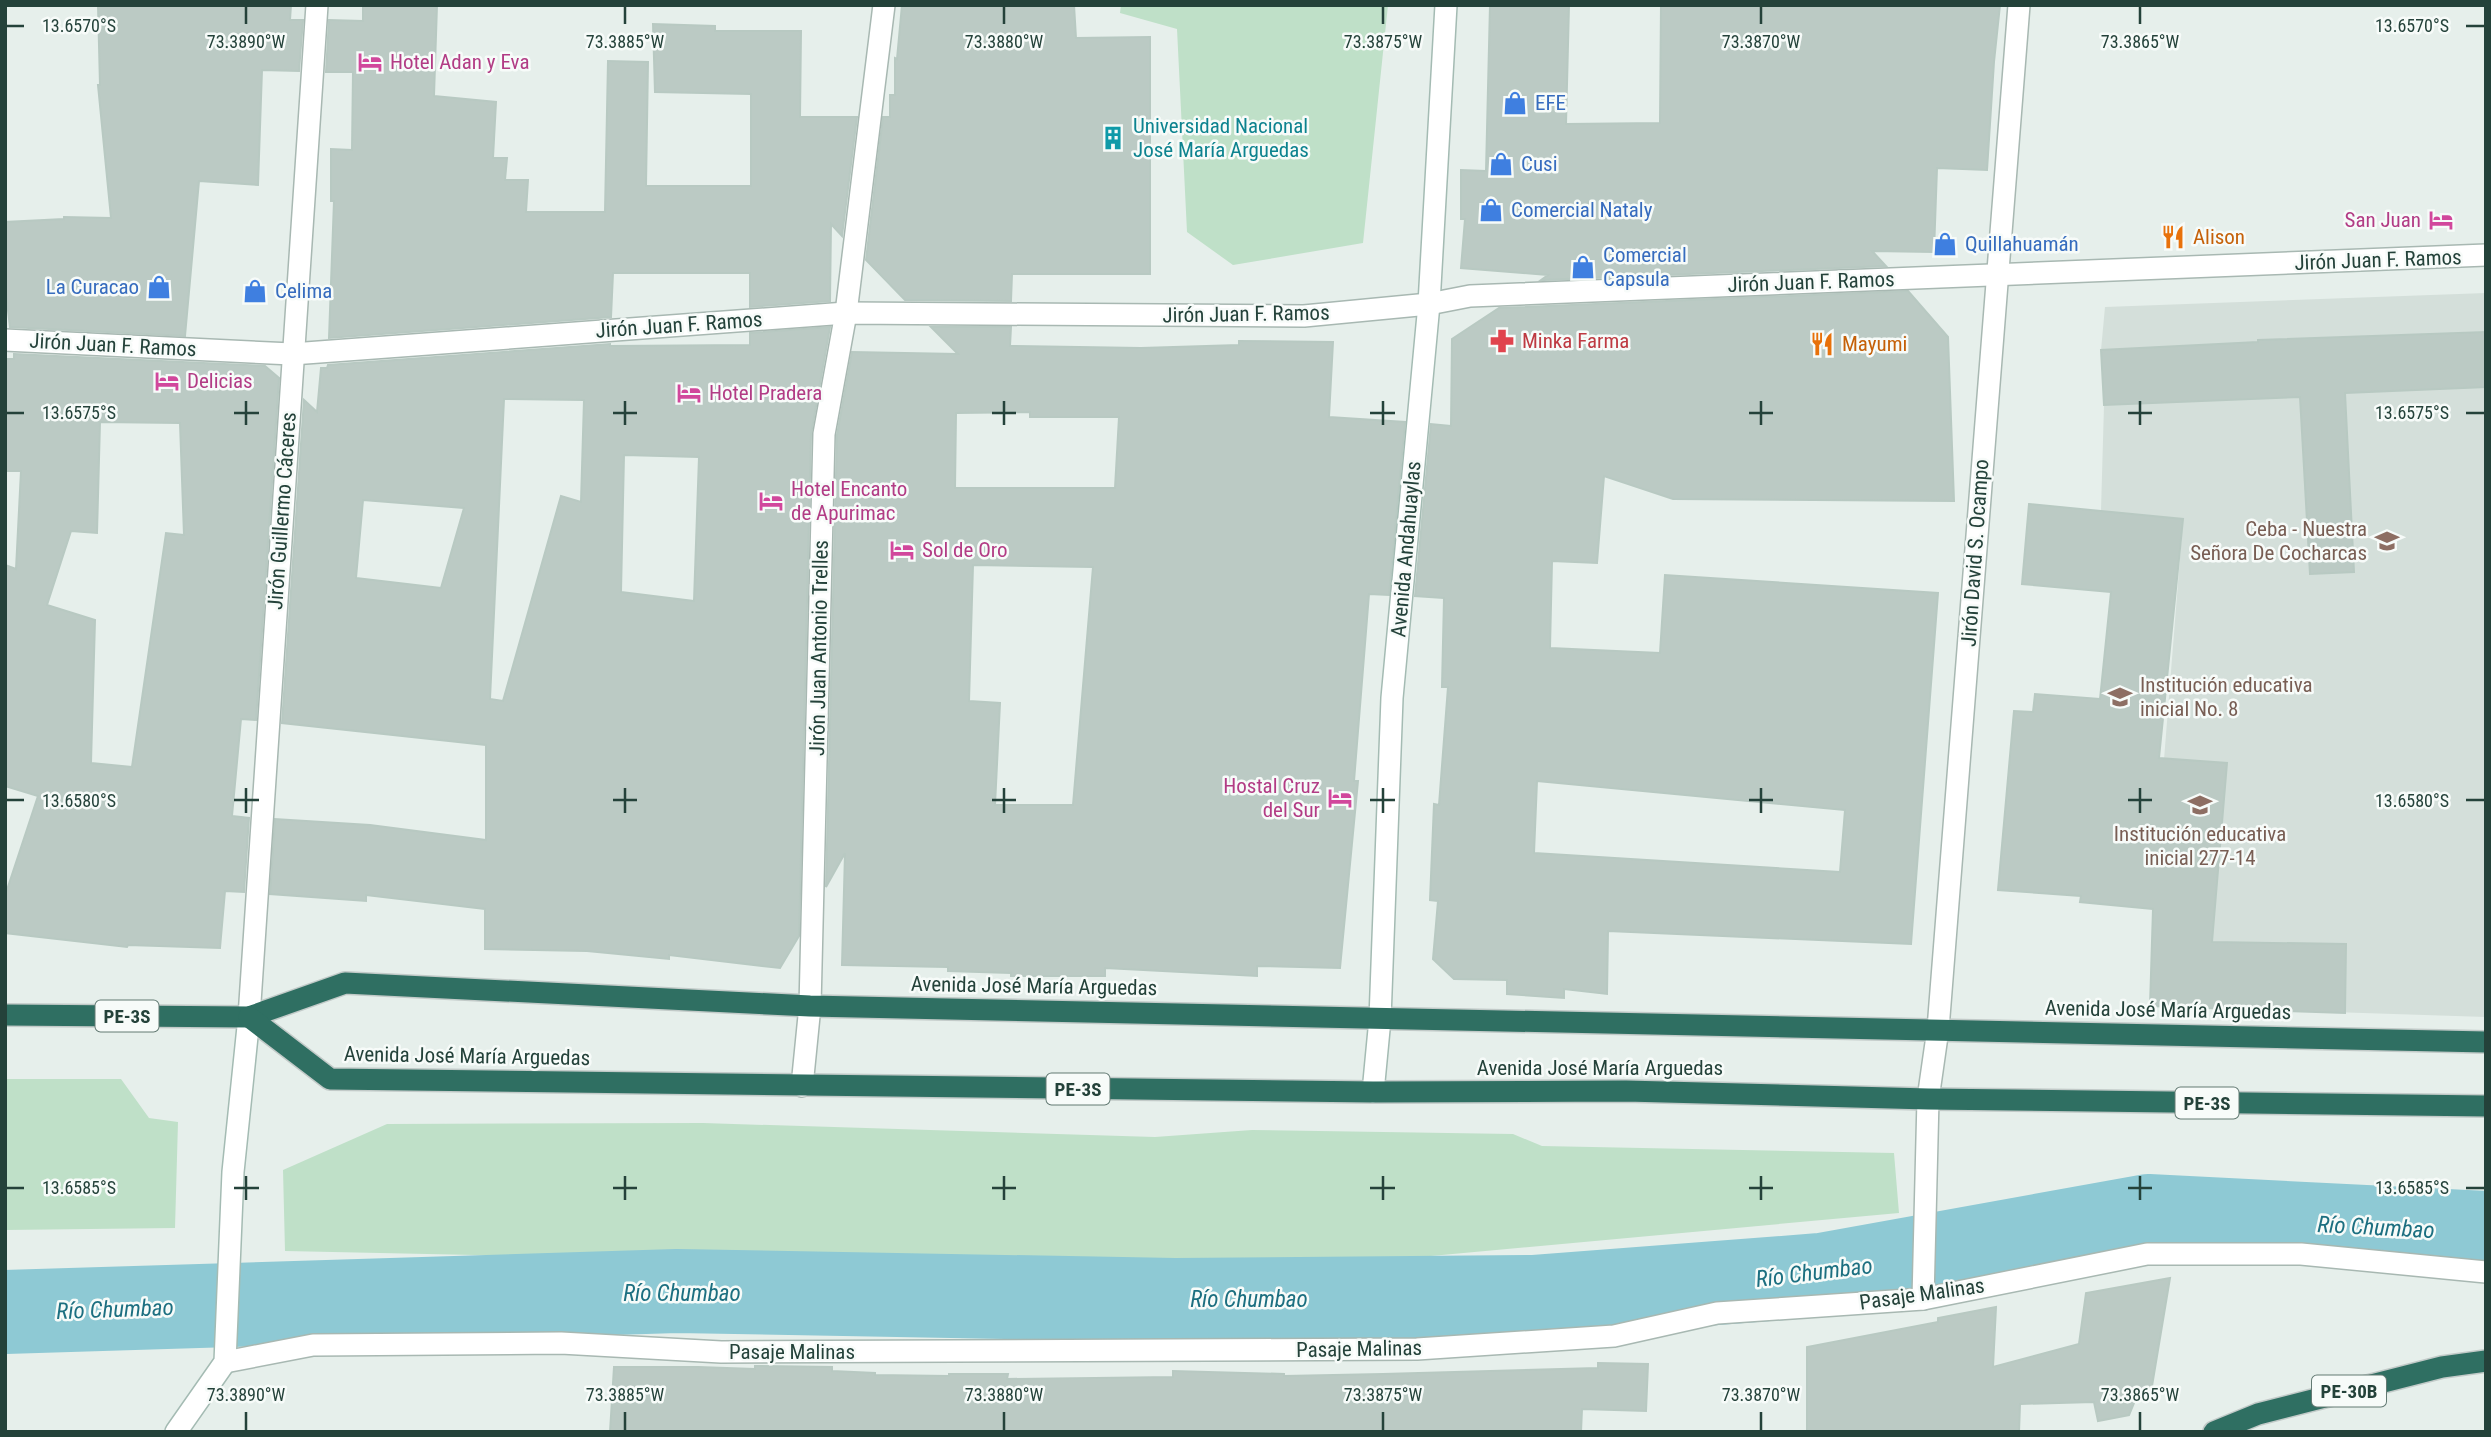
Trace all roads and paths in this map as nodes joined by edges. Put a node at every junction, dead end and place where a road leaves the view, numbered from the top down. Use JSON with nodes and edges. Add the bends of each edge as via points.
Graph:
{"nodes":[{"id":1,"x":317,"y":5,"type":"edge"},
{"id":2,"x":884,"y":5,"type":"edge"},
{"id":3,"x":1446,"y":5,"type":"edge"},
{"id":4,"x":2019,"y":5,"type":"edge"},
{"id":5,"x":2486,"y":256,"type":"edge"},
{"id":6,"x":1997,"y":275,"type":"junction"},
{"id":7,"x":1430,"y":304,"type":"junction"},
{"id":8,"x":845,"y":313,"type":"junction"},
{"id":9,"x":5,"y":340,"type":"edge"},
{"id":10,"x":292,"y":354,"type":"junction"},
{"id":11,"x":810,"y":1006,"type":"junction"},
{"id":12,"x":5,"y":1015,"type":"edge"},
{"id":13,"x":249,"y":1017,"type":"junction"},
{"id":14,"x":1380,"y":1019,"type":"junction"},
{"id":15,"x":1938,"y":1029,"type":"junction"},
{"id":16,"x":2486,"y":1042,"type":"edge"},
{"id":17,"x":802,"y":1086,"type":"junction"},
{"id":18,"x":1373,"y":1093,"type":"junction"},
{"id":19,"x":1928,"y":1100,"type":"junction"},
{"id":20,"x":2486,"y":1106,"type":"edge"},
{"id":21,"x":2486,"y":1272,"type":"edge"},
{"id":22,"x":1923,"y":1292,"type":"junction"},
{"id":23,"x":226,"y":1353,"type":"junction"},
{"id":24,"x":2486,"y":1362,"type":"edge"},
{"id":25,"x":176,"y":1432,"type":"edge"},
{"id":26,"x":2214,"y":1432,"type":"edge"}],
"edges":[{"from":1,"to":10,"type":"street","name":"Jirón Guillermo Cáceres"},
{"from":2,"to":8,"type":"street","name":"Jirón Juan Antonio Trelles"},
{"from":3,"to":7,"type":"street","name":"Avenida Andahuaylas"},
{"from":4,"to":6,"type":"street","name":"Jirón David S. Ocampo"},
{"from":5,"to":6,"type":"street","name":"Jirón Juan F. Ramos"},
{"from":6,"to":7,"type":"street","name":"Jirón Juan F. Ramos","via":[[1470,296]]},
{"from":6,"to":15,"type":"street","name":"Jirón David S. Ocampo"},
{"from":7,"to":8,"type":"street","name":"Jirón Juan F. Ramos","via":[[1304,316]]},
{"from":7,"to":14,"type":"street","name":"Avenida Andahuaylas","via":[[1392,698]]},
{"from":8,"to":10,"type":"street","name":"Jirón Juan F. Ramos"},
{"from":8,"to":11,"type":"street","name":"Jirón Juan Antonio Trelles","via":[[824,434]]},
{"from":9,"to":10,"type":"street","name":"Jirón Juan F. Ramos"},
{"from":10,"to":13,"type":"street","name":"Jirón Guillermo Cáceres"},
{"from":11,"to":13,"type":"highway","name":"Avenida José María Arguedas","number":"PE-3S","via":[[345,982]]},
{"from":11,"to":14,"type":"highway","name":"Avenida José María Arguedas","number":"PE-3S"},
{"from":11,"to":17,"type":"street","name":"Jirón Juan Antonio Trelles"},
{"from":12,"to":13,"type":"highway","number":"PE-3S"},
{"from":13,"to":17,"type":"highway","name":"Avenida José María Arguedas","number":"PE-3S","via":[[330,1079]]},
{"from":13,"to":23,"type":"street","name":"Jirón Guillermo Cáceres","via":[[233,1171]]},
{"from":14,"to":15,"type":"highway","name":"Avenida José María Arguedas","number":"PE-3S"},
{"from":14,"to":18,"type":"street","name":"Avenida Andahuaylas"},
{"from":15,"to":16,"type":"highway","name":"Avenida José María Arguedas","number":"PE-3S"},
{"from":15,"to":19,"type":"street","name":"Jirón David S. Ocampo"},
{"from":17,"to":18,"type":"highway","name":"Avenida José María Arguedas","number":"PE-3S"},
{"from":18,"to":19,"type":"highway","name":"Avenida José María Arguedas","number":"PE-3S","via":[[1626,1091]]},
{"from":19,"to":20,"type":"highway","name":"Avenida José María Arguedas","number":"PE-3S"},
{"from":19,"to":22,"type":"street","name":"Jirón David S. Ocampo"},
{"from":21,"to":22,"type":"street","name":"Pasaje Malinas","via":[[2301,1254],[2147,1254]]},
{"from":22,"to":23,"type":"street","name":"Pasaje Malinas","via":[[1717,1313],[1614,1336],[1417,1349],[721,1352],[561,1343],[313,1345]]},
{"from":23,"to":25,"type":"street"},
{"from":24,"to":26,"type":"highway","number":"PE-30B","via":[[2442,1367],[2258,1414]]}]}
